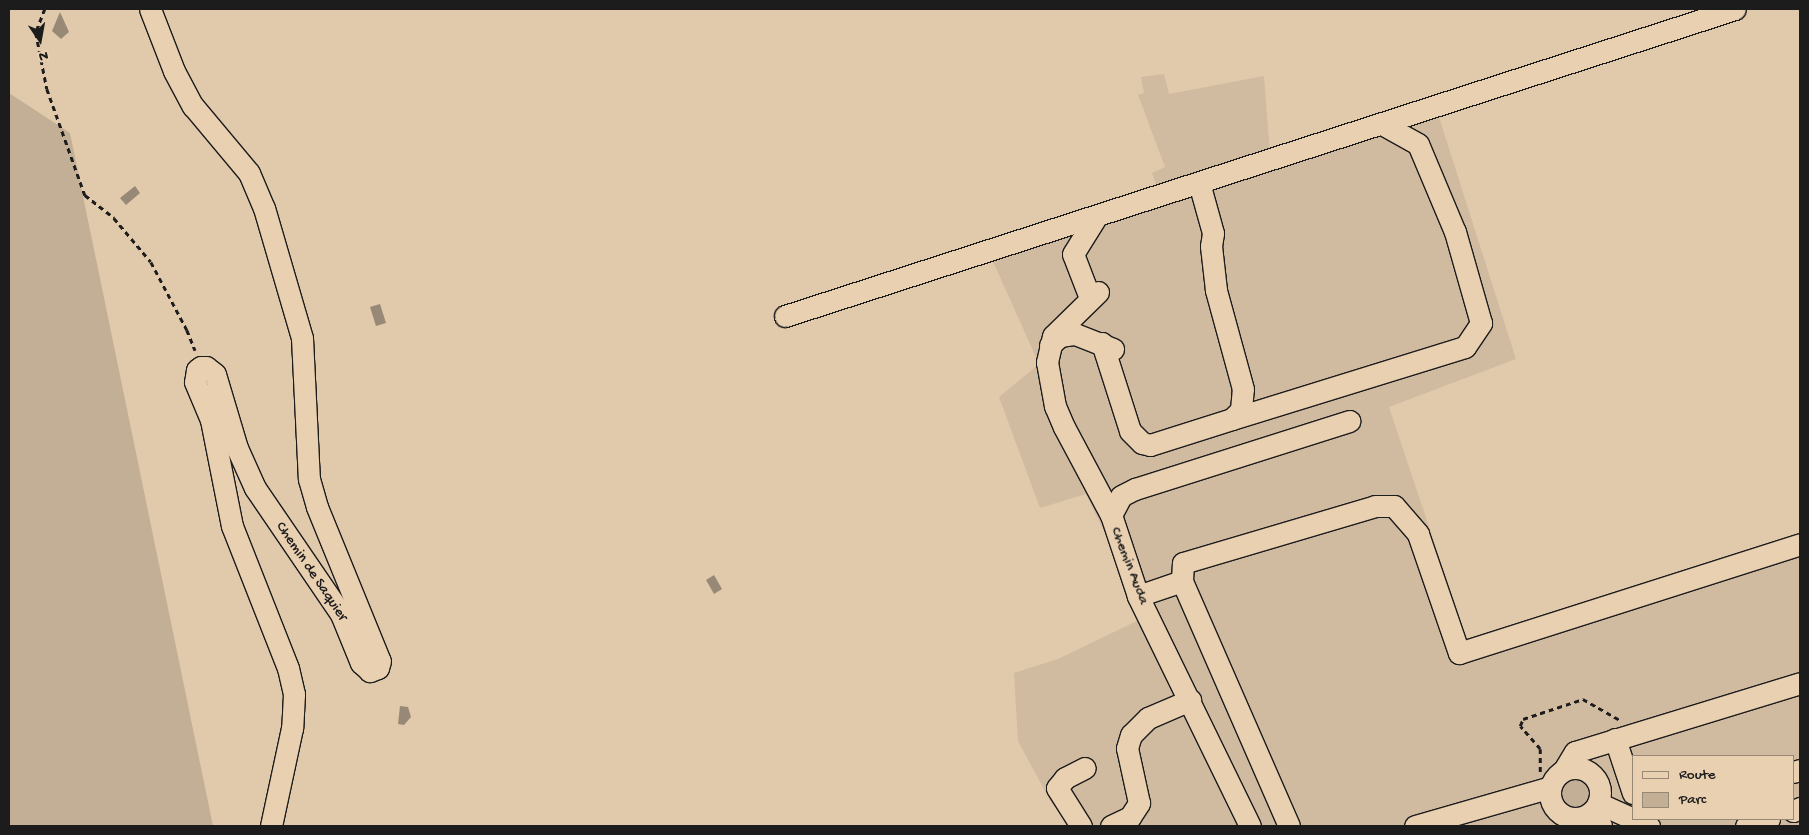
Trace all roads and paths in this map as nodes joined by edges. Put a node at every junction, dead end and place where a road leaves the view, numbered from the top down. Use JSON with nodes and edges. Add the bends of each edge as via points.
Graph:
{"nodes":[{"id":1,"x":45,"y":9,"type":"edge"},
{"id":2,"x":150,"y":9,"type":"edge"},
{"id":3,"x":1735,"y":9,"type":"edge"},
{"id":4,"x":1382,"y":124,"type":"junction"},
{"id":5,"x":1199,"y":183,"type":"junction"},
{"id":6,"x":1096,"y":217,"type":"junction"},
{"id":7,"x":785,"y":316,"type":"dead end"},
{"id":8,"x":1050,"y":345,"type":"junction"},
{"id":9,"x":200,"y":367,"type":"junction"},
{"id":10,"x":1232,"y":419,"type":"junction"},
{"id":11,"x":1350,"y":421,"type":"dead end"},
{"id":12,"x":1111,"y":515,"type":"junction"},
{"id":13,"x":1800,"y":544,"type":"edge"},
{"id":14,"x":1182,"y":581,"type":"junction"},
{"id":15,"x":1138,"y":596,"type":"junction"},
{"id":16,"x":1800,"y":683,"type":"edge"},
{"id":17,"x":1190,"y":700,"type":"junction"},
{"id":18,"x":1616,"y":739,"type":"junction"},
{"id":19,"x":1085,"y":768,"type":"dead end"},
{"id":20,"x":1564,"y":770,"type":"junction"},
{"id":21,"x":1551,"y":787,"type":"junction"},
{"id":22,"x":1632,"y":789,"type":"edge"},
{"id":23,"x":1598,"y":803,"type":"junction"},
{"id":24,"x":1632,"y":818,"type":"edge"},
{"id":25,"x":1636,"y":820,"type":"edge"},
{"id":26,"x":1766,"y":820,"type":"edge"},
{"id":27,"x":1569,"y":822,"type":"edge"},
{"id":28,"x":271,"y":826,"type":"edge"},
{"id":29,"x":1080,"y":826,"type":"edge"},
{"id":30,"x":1111,"y":826,"type":"edge"},
{"id":31,"x":1250,"y":826,"type":"edge"},
{"id":32,"x":1289,"y":826,"type":"edge"},
{"id":33,"x":1415,"y":826,"type":"edge"},
{"id":34,"x":1649,"y":826,"type":"edge"},
{"id":35,"x":1746,"y":826,"type":"edge"}],
"edges":[{"from":1,"to":9,"type":"path","via":[[36,33],[47,89],[85,195],[114,218],[151,262],[187,330]]},
{"from":2,"to":9,"type":"street","name":"Chemin de Saquier","via":[[188,98],[249,173],[264,208],[302,338],[310,479],[317,507],[378,651],[380,666],[376,670],[365,669],[341,614],[255,488],[237,448],[218,381],[210,369]]},
{"from":3,"to":4,"type":"street"},
{"from":4,"to":5,"type":"street"},
{"from":4,"to":10,"type":"street","via":[[1418,144],[1455,232],[1480,323],[1465,347]]},
{"from":5,"to":6,"type":"street"},
{"from":5,"to":10,"type":"street","via":[[1214,233],[1211,246],[1218,297],[1244,389],[1243,405]]},
{"from":6,"to":7,"type":"street"},
{"from":6,"to":8,"type":"street","via":[[1073,254],[1094,295],[1053,336]]},
{"from":8,"to":10,"type":"street","via":[[1060,336],[1070,334],[1109,347],[1130,431],[1139,441],[1150,445]]},
{"from":8,"to":12,"type":"street","via":[[1049,382],[1055,406]]},
{"from":9,"to":28,"type":"street","via":[[195,382],[211,420],[232,526],[288,668],[294,694],[292,728]]},
{"from":11,"to":12,"type":"street","name":"Chemin Auda","via":[[1135,489],[1121,496]]},
{"from":12,"to":15,"type":"street","name":"Chemin Auda"},
{"from":13,"to":14,"type":"street","via":[[1459,653],[1418,534],[1394,506],[1375,506],[1183,563]]},
{"from":14,"to":15,"type":"street"},
{"from":14,"to":32,"type":"street"},
{"from":15,"to":17,"type":"street","name":"Chemin Auda"},
{"from":16,"to":18,"type":"street"},
{"from":17,"to":30,"type":"street","via":[[1148,718],[1131,735],[1127,748],[1139,802],[1130,817]]},
{"from":17,"to":31,"type":"street","name":"Chemin Auda"},
{"from":18,"to":20,"type":"street","via":[[1575,752]]},
{"from":18,"to":22,"type":"street"},
{"from":19,"to":29,"type":"street","via":[[1065,778],[1058,788]]},
{"from":20,"to":21,"type":"street"},
{"from":20,"to":23,"type":"street","via":[[1578,768],[1592,775],[1600,788]]},
{"from":21,"to":27,"type":"street","via":[[1552,802]]},
{"from":21,"to":33,"type":"street"},
{"from":23,"to":24,"type":"street"},
{"from":23,"to":27,"type":"street","via":[[1587,815]]},
{"from":25,"to":34,"type":"street"},
{"from":26,"to":35,"type":"street"}]}
